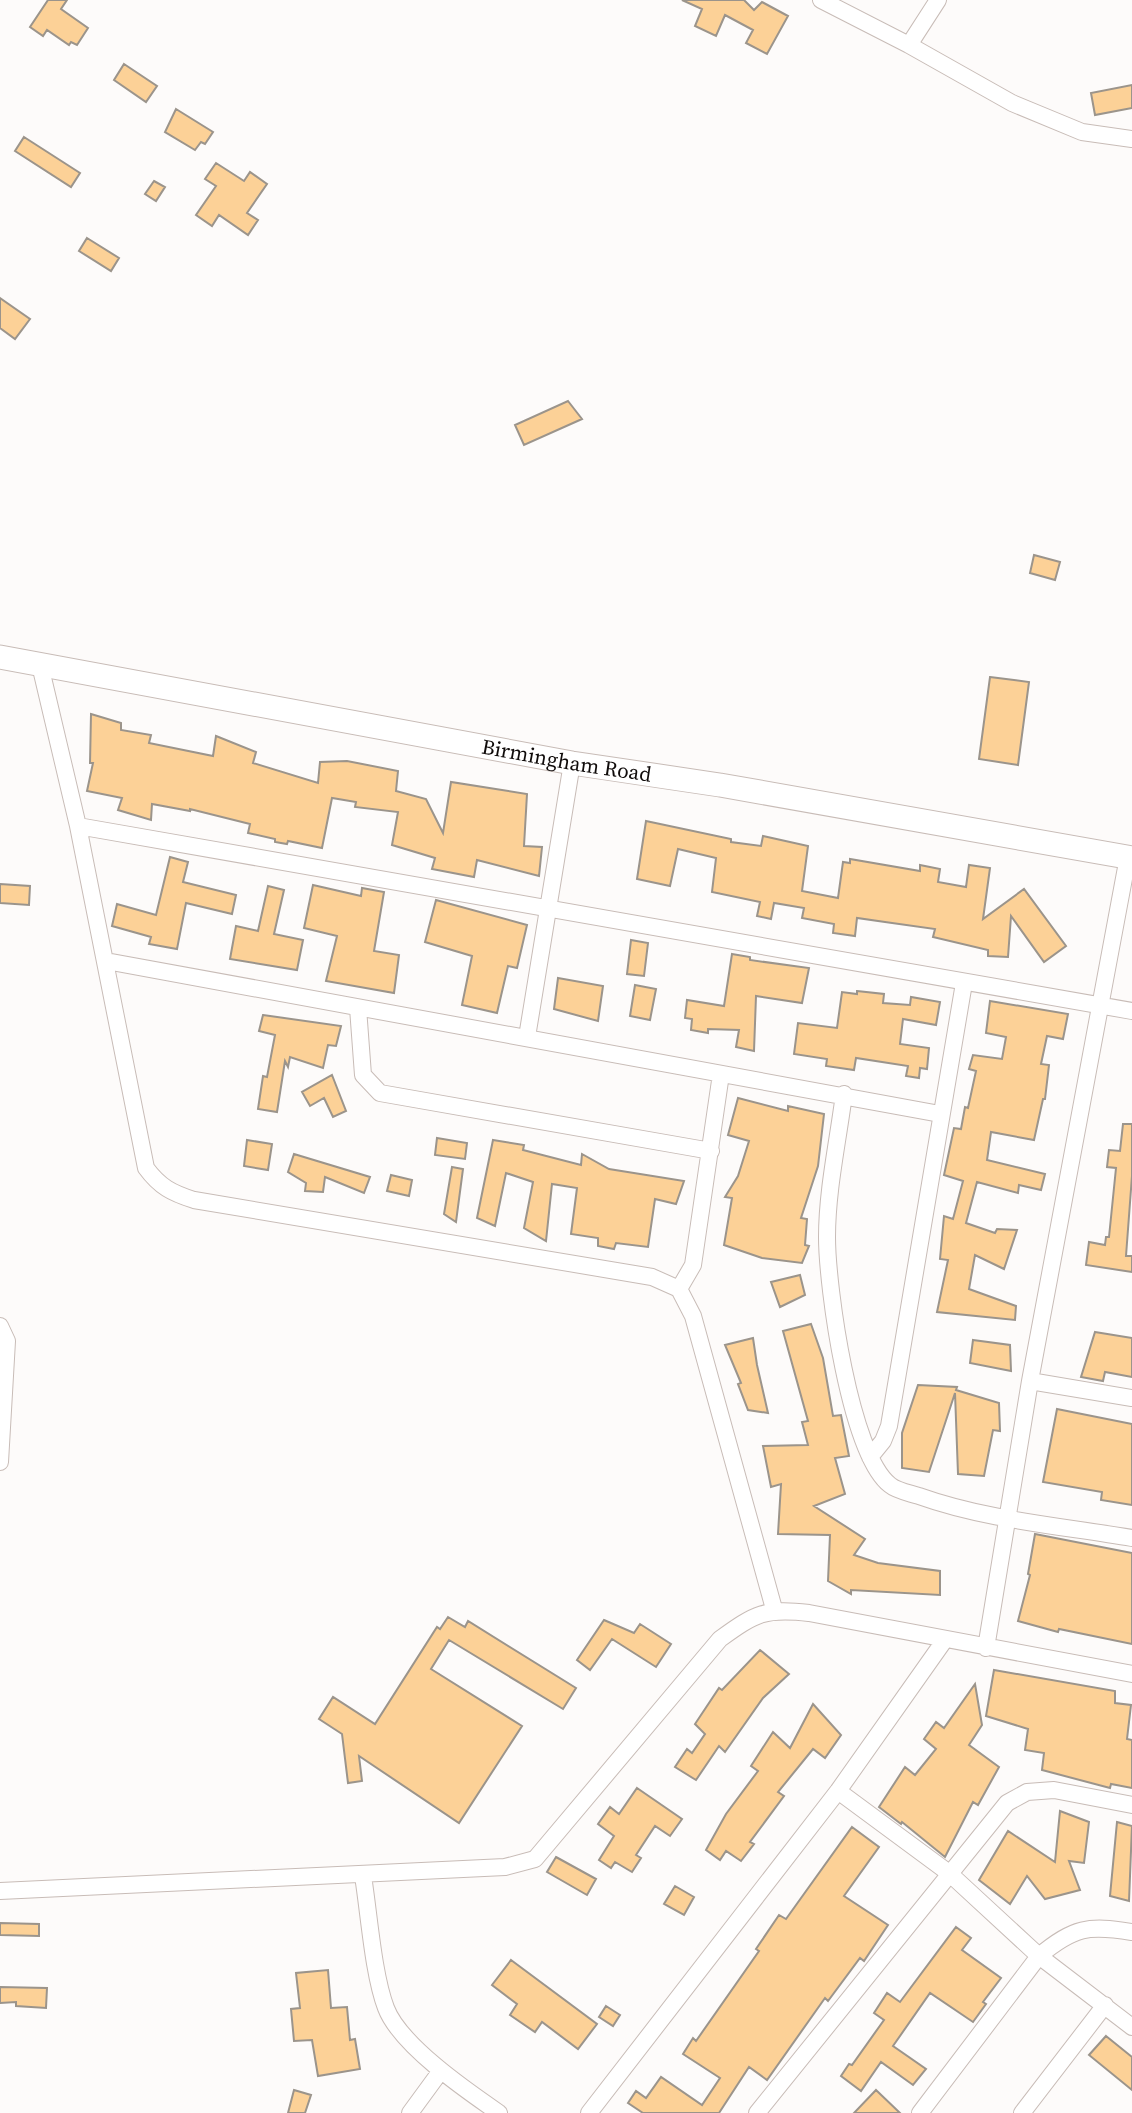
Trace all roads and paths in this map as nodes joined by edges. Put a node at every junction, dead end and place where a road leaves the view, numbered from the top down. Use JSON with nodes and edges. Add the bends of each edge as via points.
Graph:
{"nodes":[{"id":1,"x":821,"y":0,"type":"edge"},
{"id":2,"x":938,"y":0,"type":"edge"},
{"id":3,"x":909,"y":45,"type":"junction"},
{"id":4,"x":1132,"y":139,"type":"edge"},
{"id":5,"x":0,"y":657,"type":"edge"},
{"id":6,"x":40,"y":665,"type":"junction"},
{"id":7,"x":572,"y":763,"type":"junction"},
{"id":8,"x":78,"y":826,"type":"junction"},
{"id":9,"x":1130,"y":858,"type":"edge"},
{"id":10,"x":547,"y":911,"type":"junction"},
{"id":11,"x":106,"y":961,"type":"junction"},
{"id":12,"x":964,"y":983,"type":"junction"},
{"id":13,"x":1099,"y":1005,"type":"junction"},
{"id":14,"x":358,"y":1008,"type":"junction"},
{"id":15,"x":1132,"y":1011,"type":"edge"},
{"id":16,"x":527,"y":1037,"type":"junction"},
{"id":17,"x":721,"y":1074,"type":"junction"},
{"id":18,"x":844,"y":1094,"type":"junction"},
{"id":19,"x":940,"y":1114,"type":"junction"},
{"id":20,"x":711,"y":1151,"type":"junction"},
{"id":21,"x":679,"y":1289,"type":"junction"},
{"id":22,"x":0,"y":1326,"type":"edge"},
{"id":23,"x":1030,"y":1381,"type":"junction"},
{"id":24,"x":1132,"y":1398,"type":"edge"},
{"id":25,"x":870,"y":1457,"type":"junction"},
{"id":26,"x":0,"y":1462,"type":"edge"},
{"id":27,"x":1008,"y":1516,"type":"junction"},
{"id":28,"x":1132,"y":1538,"type":"edge"},
{"id":29,"x":775,"y":1609,"type":"junction"},
{"id":30,"x":944,"y":1641,"type":"junction"},
{"id":31,"x":986,"y":1648,"type":"junction"},
{"id":32,"x":1132,"y":1674,"type":"edge"},
{"id":33,"x":838,"y":1791,"type":"junction"},
{"id":34,"x":1132,"y":1805,"type":"edge"},
{"id":35,"x":949,"y":1873,"type":"junction"},
{"id":36,"x":363,"y":1876,"type":"junction"},
{"id":37,"x":0,"y":1891,"type":"edge"},
{"id":38,"x":1132,"y":1932,"type":"edge"},
{"id":39,"x":1039,"y":1956,"type":"junction"},
{"id":40,"x":1105,"y":2005,"type":"junction"},
{"id":41,"x":1132,"y":2027,"type":"edge"},
{"id":42,"x":440,"y":2072,"type":"junction"},
{"id":43,"x":410,"y":2113,"type":"edge"},
{"id":44,"x":499,"y":2113,"type":"edge"},
{"id":45,"x":589,"y":2113,"type":"edge"},
{"id":46,"x":757,"y":2113,"type":"edge"},
{"id":47,"x":919,"y":2113,"type":"edge"},
{"id":48,"x":1022,"y":2113,"type":"edge"}],
"edges":[{"from":1,"to":3,"type":"street"},
{"from":2,"to":3,"type":"street"},
{"from":3,"to":4,"type":"street","via":[[1012,103],[1082,132]]},
{"from":5,"to":6,"type":"street","name":"Birmingham Road"},
{"from":6,"to":7,"type":"street","name":"Birmingham Road"},
{"from":6,"to":8,"type":"street"},
{"from":7,"to":9,"type":"street","name":"Birmingham Road"},
{"from":7,"to":10,"type":"street"},
{"from":8,"to":10,"type":"street"},
{"from":8,"to":11,"type":"street"},
{"from":9,"to":13,"type":"street"},
{"from":10,"to":12,"type":"street"},
{"from":10,"to":16,"type":"street"},
{"from":11,"to":14,"type":"street"},
{"from":11,"to":21,"type":"street","via":[[146,1168],[168,1191],[194,1200],[652,1278]]},
{"from":12,"to":13,"type":"street"},
{"from":12,"to":19,"type":"street"},
{"from":13,"to":15,"type":"street"},
{"from":13,"to":23,"type":"street"},
{"from":14,"to":16,"type":"street"},
{"from":14,"to":20,"type":"street","via":[[363,1075],[380,1093]]},
{"from":16,"to":17,"type":"street"},
{"from":17,"to":18,"type":"street"},
{"from":17,"to":20,"type":"street"},
{"from":18,"to":19,"type":"street"},
{"from":18,"to":25,"type":"street","via":[[827,1236],[846,1377]]},
{"from":19,"to":25,"type":"street","via":[[889,1426]]},
{"from":20,"to":21,"type":"street","via":[[693,1265]]},
{"from":21,"to":29,"type":"street","via":[[694,1316]]},
{"from":22,"to":26,"type":"street","via":[[7,1341]]},
{"from":23,"to":24,"type":"street"},
{"from":23,"to":27,"type":"street"},
{"from":25,"to":27,"type":"street","via":[[877,1473],[891,1486],[944,1505]]},
{"from":27,"to":28,"type":"street"},
{"from":27,"to":31,"type":"street"},
{"from":29,"to":30,"type":"street"},
{"from":29,"to":36,"type":"street","via":[[747,1619],[720,1639],[535,1858],[505,1867]]},
{"from":30,"to":31,"type":"street"},
{"from":30,"to":33,"type":"street"},
{"from":31,"to":32,"type":"street"},
{"from":33,"to":35,"type":"street"},
{"from":33,"to":45,"type":"street"},
{"from":34,"to":35,"type":"street","via":[[1054,1790],[1027,1792],[1007,1803]]},
{"from":35,"to":39,"type":"street"},
{"from":35,"to":46,"type":"street"},
{"from":36,"to":37,"type":"street"},
{"from":36,"to":42,"type":"street","via":[[386,2008]]},
{"from":38,"to":39,"type":"street","via":[[1090,1927],[1064,1935]]},
{"from":39,"to":40,"type":"street"},
{"from":39,"to":47,"type":"street"},
{"from":40,"to":41,"type":"street"},
{"from":40,"to":48,"type":"street"},
{"from":42,"to":43,"type":"street"},
{"from":42,"to":44,"type":"street"}]}
